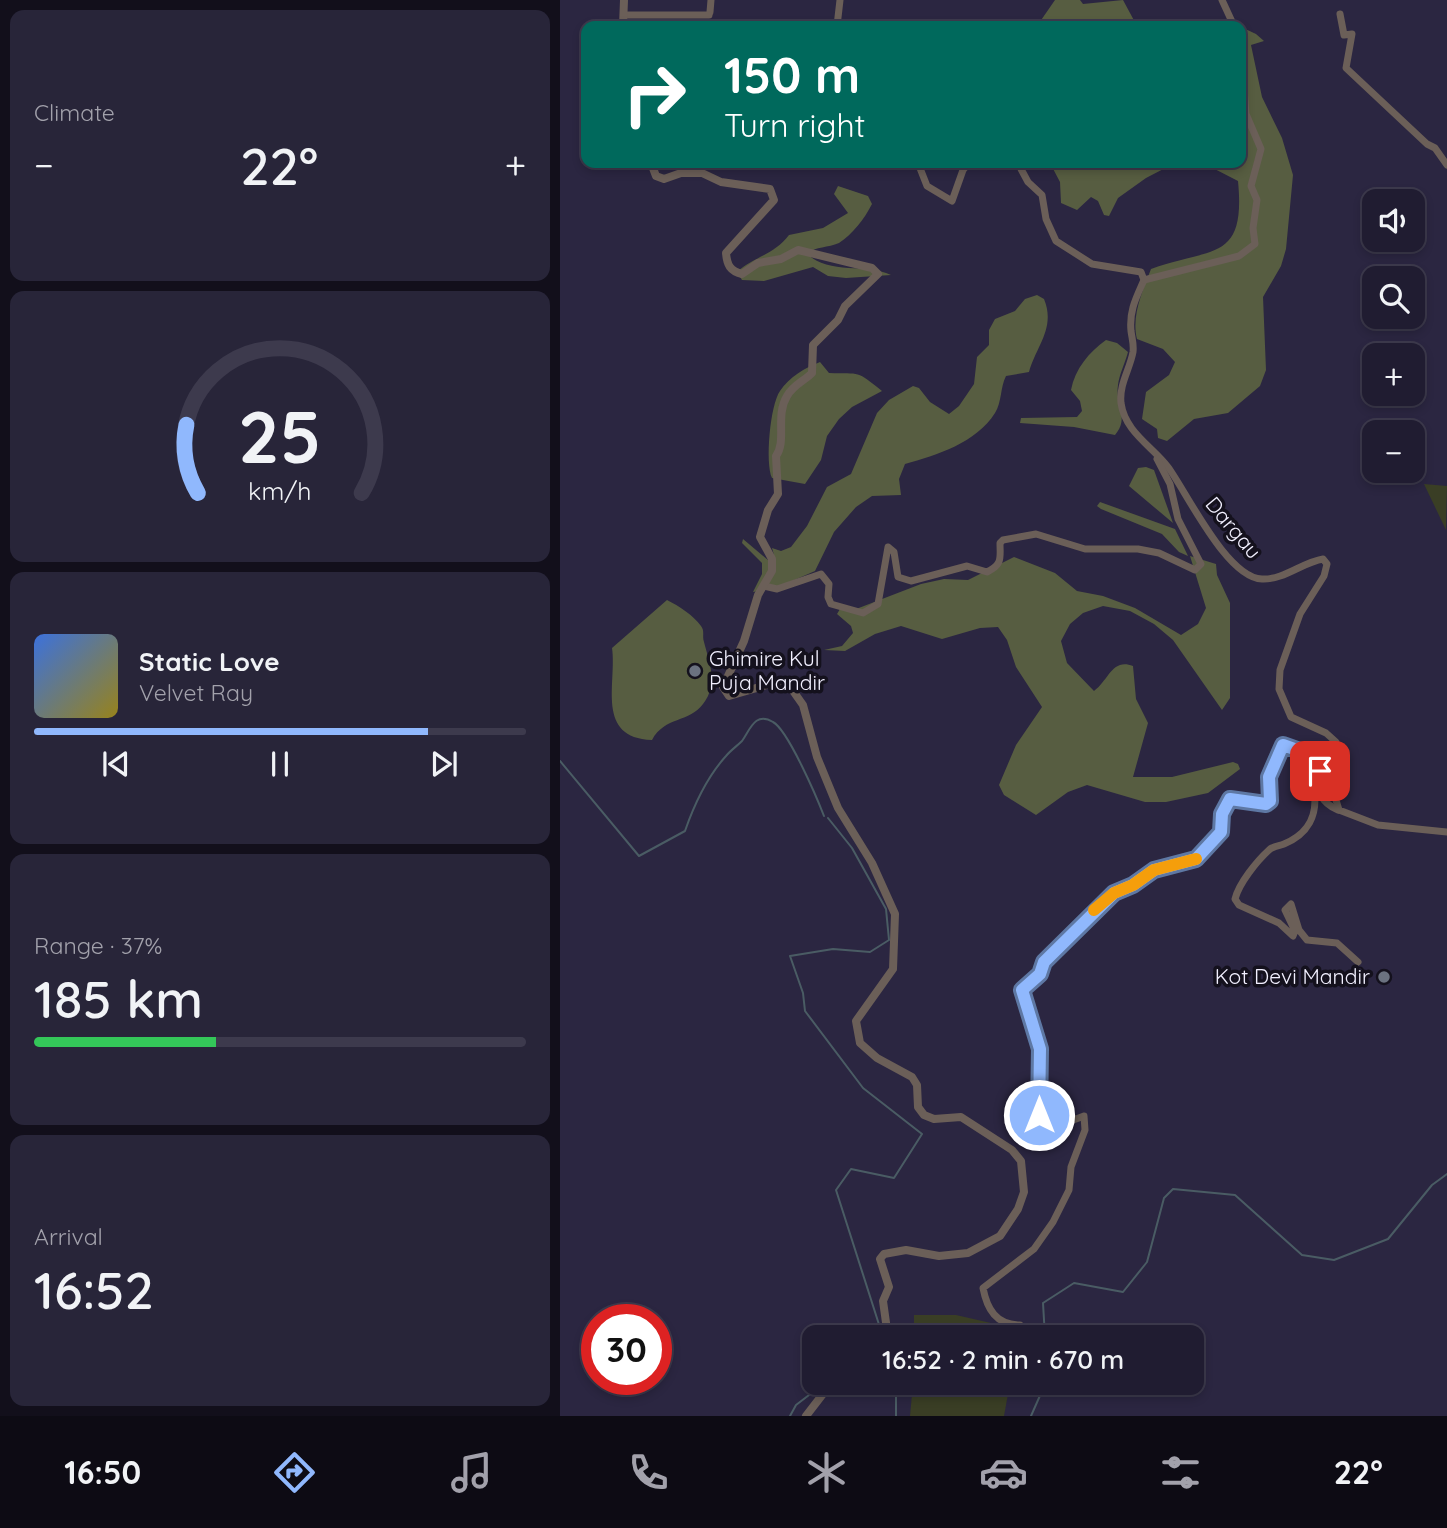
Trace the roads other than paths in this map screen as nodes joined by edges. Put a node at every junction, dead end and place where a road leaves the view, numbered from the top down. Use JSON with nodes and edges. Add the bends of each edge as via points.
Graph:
{"nodes":[{"id":1,"x":624,"y":0,"type":"edge"},
{"id":2,"x":711,"y":0,"type":"edge"},
{"id":3,"x":840,"y":0,"type":"edge"},
{"id":4,"x":1222,"y":0,"type":"edge"},
{"id":5,"x":1340,"y":14,"type":"dead end"},
{"id":6,"x":624,"y":15,"type":"junction"},
{"id":7,"x":623,"y":21,"type":"edge"},
{"id":8,"x":838,"y":21,"type":"edge"},
{"id":9,"x":1232,"y":21,"type":"edge"},
{"id":10,"x":1246,"y":114,"type":"edge"},
{"id":11,"x":1447,"y":165,"type":"edge"},
{"id":12,"x":652,"y":168,"type":"edge"},
{"id":13,"x":920,"y":168,"type":"edge"},
{"id":14,"x":965,"y":168,"type":"edge"},
{"id":15,"x":1021,"y":168,"type":"edge"},
{"id":16,"x":1144,"y":280,"type":"junction"},
{"id":17,"x":1154,"y":452,"type":"junction"},
{"id":18,"x":764,"y":586,"type":"junction"},
{"id":19,"x":1317,"y":788,"type":"junction"},
{"id":20,"x":1339,"y":810,"type":"junction"},
{"id":21,"x":1447,"y":832,"type":"edge"},
{"id":22,"x":1358,"y":962,"type":"dead end"},
{"id":23,"x":886,"y":1325,"type":"edge"},
{"id":24,"x":1020,"y":1325,"type":"dead end"},
{"id":25,"x":825,"y":1395,"type":"edge"},
{"id":26,"x":806,"y":1416,"type":"edge"}],
"edges":[{"from":1,"to":6,"type":"street"},
{"from":2,"to":6,"type":"street","via":[[710,13]]},
{"from":3,"to":8,"type":"street"},
{"from":4,"to":9,"type":"street"},
{"from":5,"to":11,"type":"street","via":[[1344,35],[1352,34],[1346,68],[1435,148]]},
{"from":6,"to":7,"type":"street"},
{"from":10,"to":16,"type":"street","via":[[1261,149],[1251,186],[1257,200],[1252,228],[1255,244],[1240,256]]},
{"from":12,"to":18,"type":"street","via":[[664,179],[702,173],[722,182],[770,189],[774,200],[726,253],[735,272],[742,274],[758,262],[781,259],[798,250],[878,271],[813,345],[812,373],[794,386],[783,405],[776,456],[778,494],[760,537],[773,565]]},
{"from":13,"to":14,"type":"street","via":[[927,186],[952,201]]},
{"from":15,"to":16,"type":"street","via":[[1042,195],[1056,241],[1092,264],[1141,271]]},
{"from":16,"to":17,"type":"street","name":"Dargau","via":[[1133,303],[1134,343],[1121,402],[1133,431]]},
{"from":17,"to":18,"type":"street","via":[[1170,484],[1178,519],[1201,564],[1195,570],[1149,551],[1085,549],[1035,534],[1003,540],[1002,558],[987,572],[961,566],[911,581],[898,577],[894,552],[888,547],[878,604],[863,613],[831,604],[830,584],[821,574],[777,589]]},
{"from":17,"to":20,"type":"street","name":"Dargau","via":[[1231,559],[1250,575],[1262,579],[1311,561],[1323,559],[1327,564],[1300,614],[1280,670],[1279,689],[1291,717],[1336,742],[1330,780]]},
{"from":18,"to":23,"type":"street","via":[[723,687],[729,696],[780,681],[791,688],[803,705],[838,808],[872,863],[895,914],[893,969],[856,1021],[860,1043],[912,1077],[924,1115],[961,1117],[1012,1150],[1021,1161],[1024,1179],[1018,1209],[1000,1237],[987,1245],[968,1254],[939,1256],[906,1250],[884,1254],[880,1259],[889,1287],[883,1301]]},
{"from":19,"to":20,"type":"street","via":[[1328,806]]},
{"from":19,"to":22,"type":"street","via":[[1317,808],[1309,824],[1298,836],[1271,848],[1237,888],[1235,899],[1293,936],[1285,910],[1290,904],[1307,940],[1337,943]]},
{"from":19,"to":24,"type":"street","via":[[1320,771],[1314,756],[1283,745],[1269,777],[1270,801],[1230,799],[1222,814],[1221,832],[1196,859],[1154,870],[1114,893],[1052,953],[1040,974],[1022,990],[1040,1049],[1039,1115],[1058,1124],[1084,1116],[1085,1130],[1071,1167],[1067,1197],[1047,1232],[1027,1255],[983,1288],[987,1307],[995,1317]]},
{"from":20,"to":21,"type":"street","via":[[1378,825]]},
{"from":25,"to":26,"type":"street"}]}
